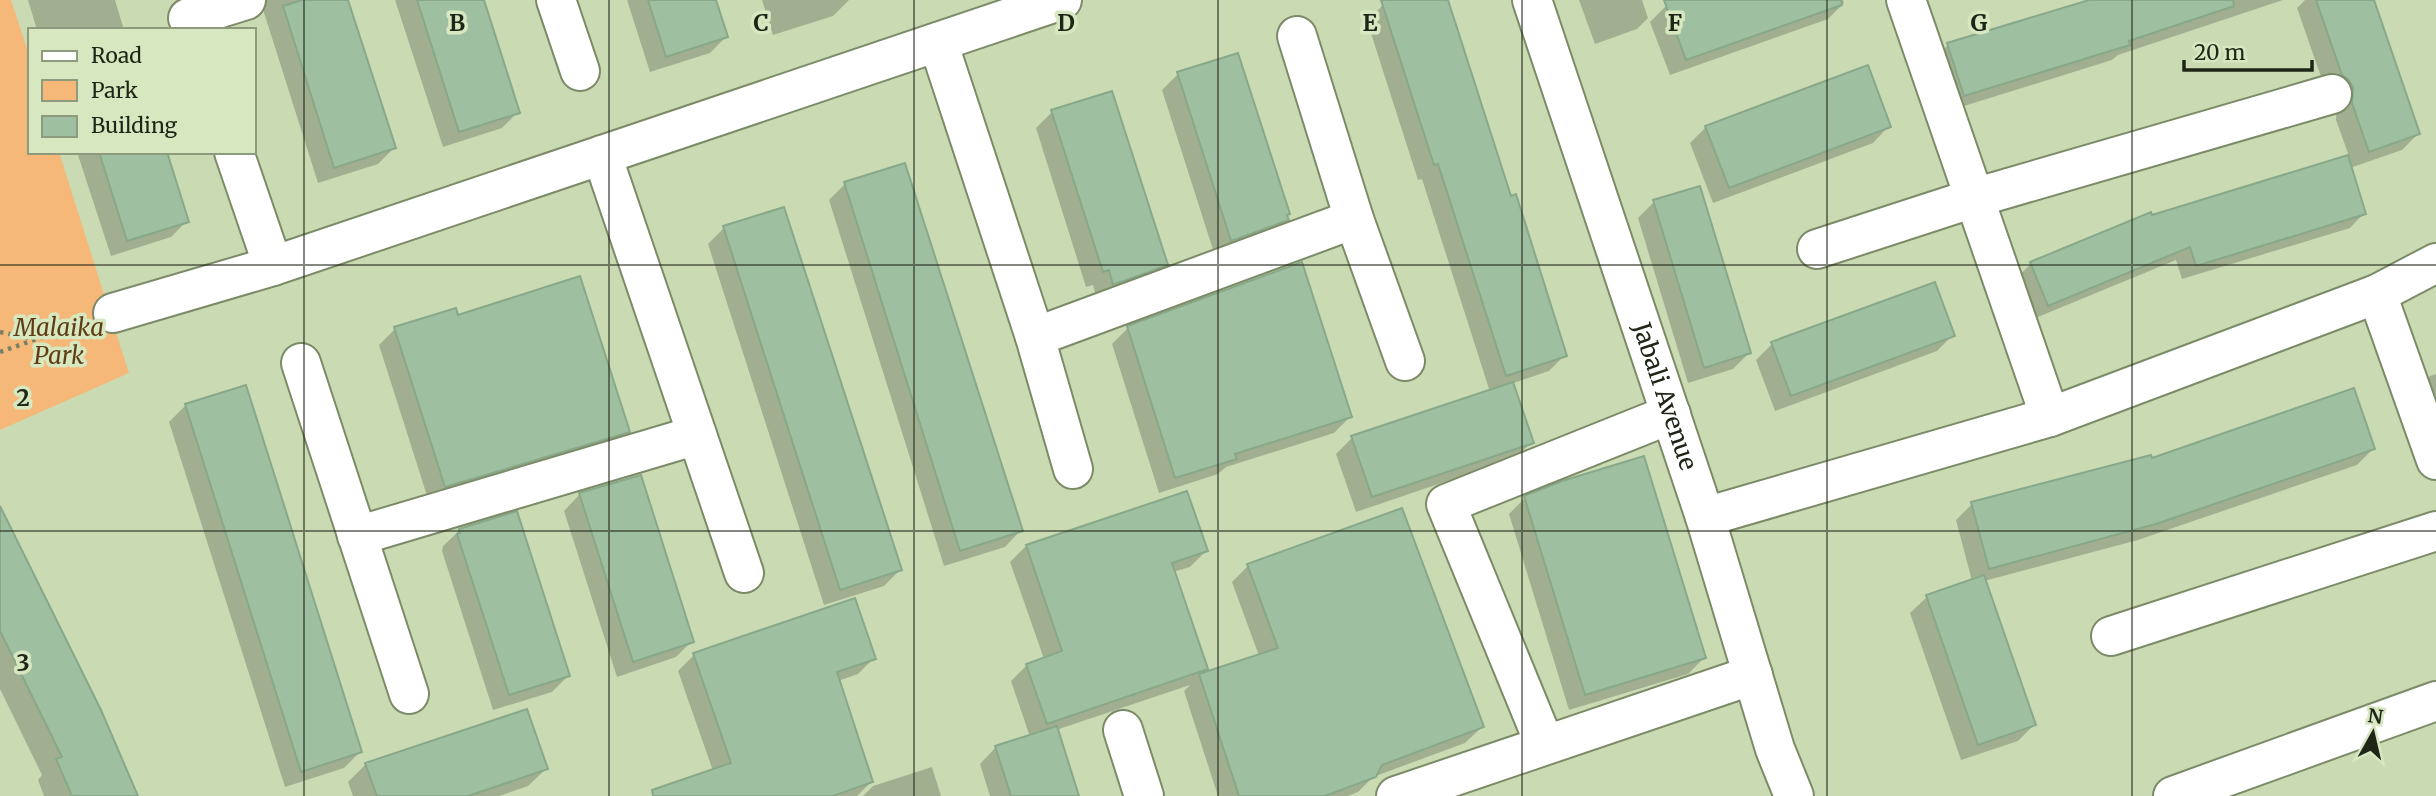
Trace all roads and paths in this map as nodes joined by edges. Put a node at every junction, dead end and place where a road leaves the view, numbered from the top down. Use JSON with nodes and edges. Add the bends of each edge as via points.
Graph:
{"nodes":[{"id":1,"x":246,"y":0,"type":"edge"},
{"id":2,"x":556,"y":0,"type":"edge"},
{"id":3,"x":1062,"y":0,"type":"edge"},
{"id":4,"x":1532,"y":0,"type":"edge"},
{"id":5,"x":1906,"y":0,"type":"edge"},
{"id":6,"x":187,"y":16,"type":"edge"},
{"id":7,"x":1297,"y":36,"type":"dead end"},
{"id":8,"x":938,"y":42,"type":"junction"},
{"id":9,"x":580,"y":71,"type":"dead end"},
{"id":10,"x":2332,"y":94,"type":"dead end"},
{"id":11,"x":235,"y":154,"type":"edge"},
{"id":12,"x":602,"y":155,"type":"junction"},
{"id":13,"x":1974,"y":198,"type":"junction"},
{"id":14,"x":1354,"y":219,"type":"junction"},
{"id":15,"x":1817,"y":249,"type":"dead end"},
{"id":16,"x":2436,"y":262,"type":"edge"},
{"id":17,"x":273,"y":266,"type":"junction"},
{"id":18,"x":2376,"y":294,"type":"junction"},
{"id":19,"x":113,"y":313,"type":"joint"},
{"id":20,"x":0,"y":332,"type":"edge"},
{"id":21,"x":1035,"y":337,"type":"junction"},
{"id":22,"x":35,"y":340,"type":"junction"},
{"id":23,"x":0,"y":352,"type":"edge"},
{"id":24,"x":1405,"y":361,"type":"dead end"},
{"id":25,"x":301,"y":363,"type":"dead end"},
{"id":26,"x":1671,"y":414,"type":"junction"},
{"id":27,"x":2050,"y":417,"type":"junction"},
{"id":28,"x":697,"y":435,"type":"junction"},
{"id":29,"x":2436,"y":460,"type":"edge"},
{"id":30,"x":1073,"y":469,"type":"dead end"},
{"id":31,"x":1705,"y":517,"type":"junction"},
{"id":32,"x":2436,"y":531,"type":"edge"},
{"id":33,"x":357,"y":536,"type":"junction"},
{"id":34,"x":744,"y":573,"type":"dead end"},
{"id":35,"x":2111,"y":636,"type":"dead end"},
{"id":36,"x":1753,"y":675,"type":"junction"},
{"id":37,"x":409,"y":694,"type":"dead end"},
{"id":38,"x":2436,"y":701,"type":"edge"},
{"id":39,"x":1123,"y":730,"type":"dead end"},
{"id":40,"x":1545,"y":745,"type":"junction"},
{"id":41,"x":1144,"y":796,"type":"edge"},
{"id":42,"x":1396,"y":796,"type":"edge"},
{"id":43,"x":1794,"y":796,"type":"edge"},
{"id":44,"x":2173,"y":796,"type":"edge"}],
"edges":[{"from":1,"to":6,"type":"street"},
{"from":2,"to":9,"type":"street"},
{"from":3,"to":8,"type":"street"},
{"from":4,"to":26,"type":"street","name":"Jabali Avenue"},
{"from":5,"to":13,"type":"street"},
{"from":7,"to":14,"type":"street"},
{"from":8,"to":12,"type":"street"},
{"from":8,"to":21,"type":"street"},
{"from":10,"to":13,"type":"street"},
{"from":11,"to":17,"type":"street"},
{"from":12,"to":17,"type":"street"},
{"from":12,"to":28,"type":"street"},
{"from":13,"to":15,"type":"street"},
{"from":13,"to":27,"type":"street"},
{"from":14,"to":21,"type":"street"},
{"from":14,"to":24,"type":"street"},
{"from":16,"to":18,"type":"street"},
{"from":17,"to":19,"type":"street"},
{"from":18,"to":27,"type":"street"},
{"from":18,"to":29,"type":"street"},
{"from":19,"to":22,"type":"path"},
{"from":20,"to":22,"type":"path"},
{"from":21,"to":30,"type":"street"},
{"from":22,"to":23,"type":"path"},
{"from":25,"to":33,"type":"street"},
{"from":26,"to":31,"type":"street","name":"Jabali Avenue"},
{"from":26,"to":40,"type":"street","via":[[1446,504]]},
{"from":27,"to":31,"type":"street"},
{"from":28,"to":33,"type":"street"},
{"from":28,"to":34,"type":"street"},
{"from":31,"to":36,"type":"street","name":"Jabali Avenue"},
{"from":32,"to":35,"type":"street"},
{"from":33,"to":37,"type":"street"},
{"from":36,"to":40,"type":"street"},
{"from":36,"to":43,"type":"street","name":"Jabali Avenue"},
{"from":38,"to":44,"type":"street"},
{"from":39,"to":41,"type":"street"},
{"from":40,"to":42,"type":"street"}]}
